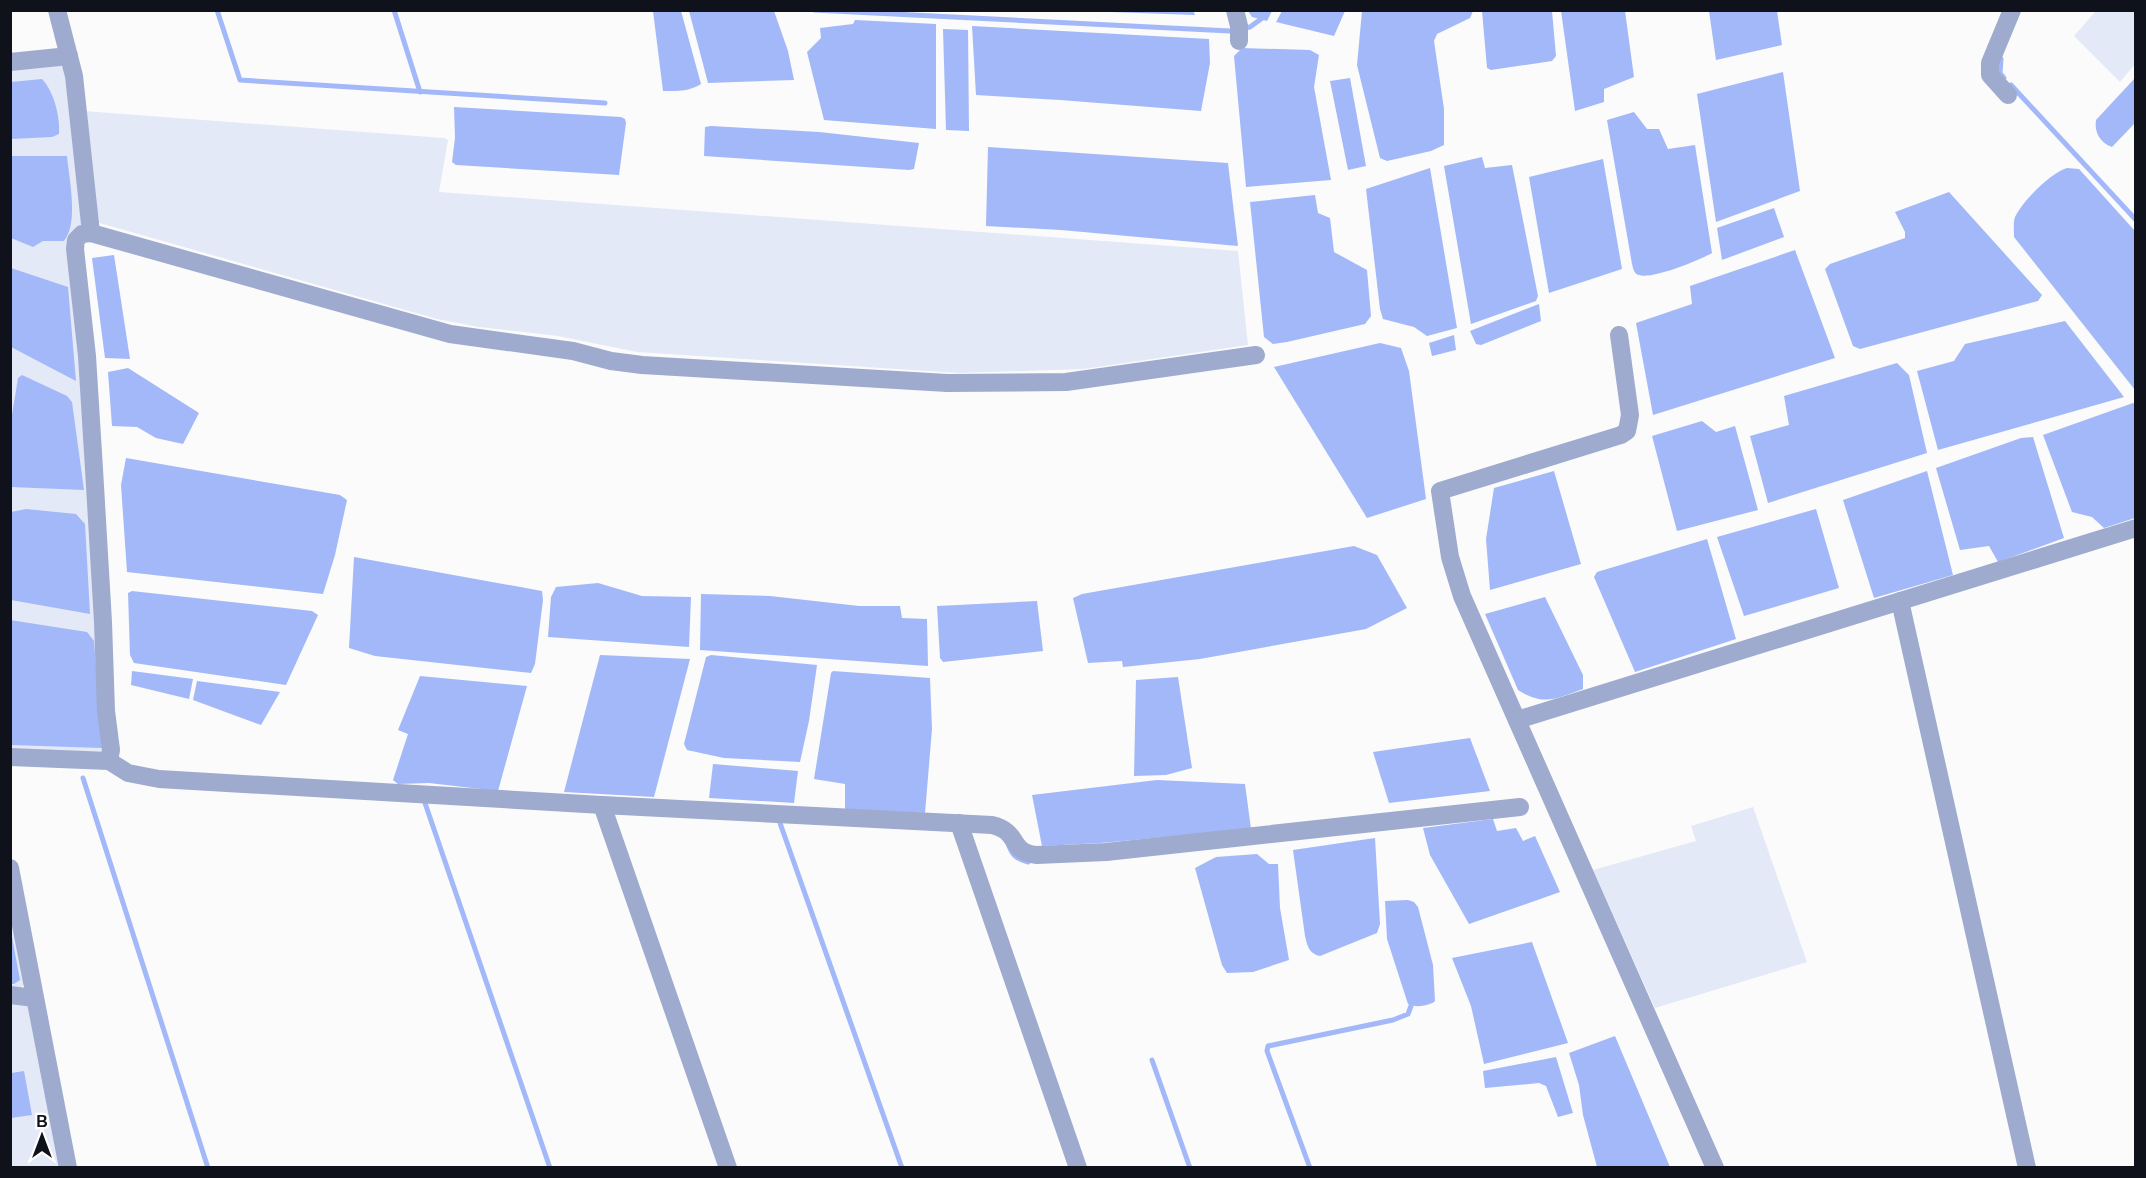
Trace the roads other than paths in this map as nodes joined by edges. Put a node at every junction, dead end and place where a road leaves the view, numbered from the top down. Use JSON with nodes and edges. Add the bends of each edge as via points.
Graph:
{"nodes":[{"id":1,"x":57,"y":10,"type":"edge"},
{"id":2,"x":1235,"y":10,"type":"edge"},
{"id":3,"x":2012,"y":10,"type":"edge"},
{"id":4,"x":1239,"y":41,"type":"dead end"},
{"id":5,"x":69,"y":56,"type":"junction"},
{"id":6,"x":10,"y":62,"type":"edge"},
{"id":7,"x":2008,"y":95,"type":"dead end"},
{"id":8,"x":91,"y":233,"type":"junction"},
{"id":9,"x":1619,"y":334,"type":"dead end"},
{"id":10,"x":1256,"y":355,"type":"dead end"},
{"id":11,"x":2136,"y":528,"type":"edge"},
{"id":12,"x":1900,"y":601,"type":"junction"},
{"id":13,"x":1517,"y":720,"type":"junction"},
{"id":14,"x":10,"y":757,"type":"edge"},
{"id":15,"x":109,"y":761,"type":"junction"},
{"id":16,"x":602,"y":805,"type":"junction"},
{"id":17,"x":1520,"y":807,"type":"dead end"},
{"id":18,"x":959,"y":823,"type":"junction"},
{"id":19,"x":10,"y":868,"type":"edge"},
{"id":20,"x":10,"y":995,"type":"edge"},
{"id":21,"x":36,"y":998,"type":"junction"},
{"id":22,"x":68,"y":1167,"type":"edge"},
{"id":23,"x":728,"y":1167,"type":"edge"},
{"id":24,"x":1078,"y":1167,"type":"edge"},
{"id":25,"x":1715,"y":1167,"type":"edge"},
{"id":26,"x":2027,"y":1167,"type":"edge"}],
"edges":[{"from":1,"to":5,"type":"street"},
{"from":2,"to":4,"type":"street"},
{"from":3,"to":7,"type":"street","via":[[1990,63],[1990,75]]},
{"from":5,"to":6,"type":"street"},
{"from":5,"to":8,"type":"street"},
{"from":8,"to":10,"type":"street","via":[[450,334],[642,365],[947,383],[1066,382]]},
{"from":8,"to":15,"type":"street","via":[[76,240],[75,249],[93,446]]},
{"from":9,"to":13,"type":"street","via":[[1630,415],[1627,431],[1440,491],[1446,540],[1462,596]]},
{"from":11,"to":12,"type":"street"},
{"from":12,"to":13,"type":"street"},
{"from":12,"to":26,"type":"street"},
{"from":13,"to":25,"type":"street"},
{"from":14,"to":15,"type":"street"},
{"from":15,"to":16,"type":"street","via":[[128,773],[159,779]]},
{"from":16,"to":18,"type":"street"},
{"from":16,"to":23,"type":"street"},
{"from":17,"to":18,"type":"street","via":[[1106,852],[1037,855],[1019,849],[1010,833],[1000,827]]},
{"from":18,"to":24,"type":"street"},
{"from":19,"to":21,"type":"street"},
{"from":20,"to":21,"type":"street"},
{"from":21,"to":22,"type":"street"}]}
